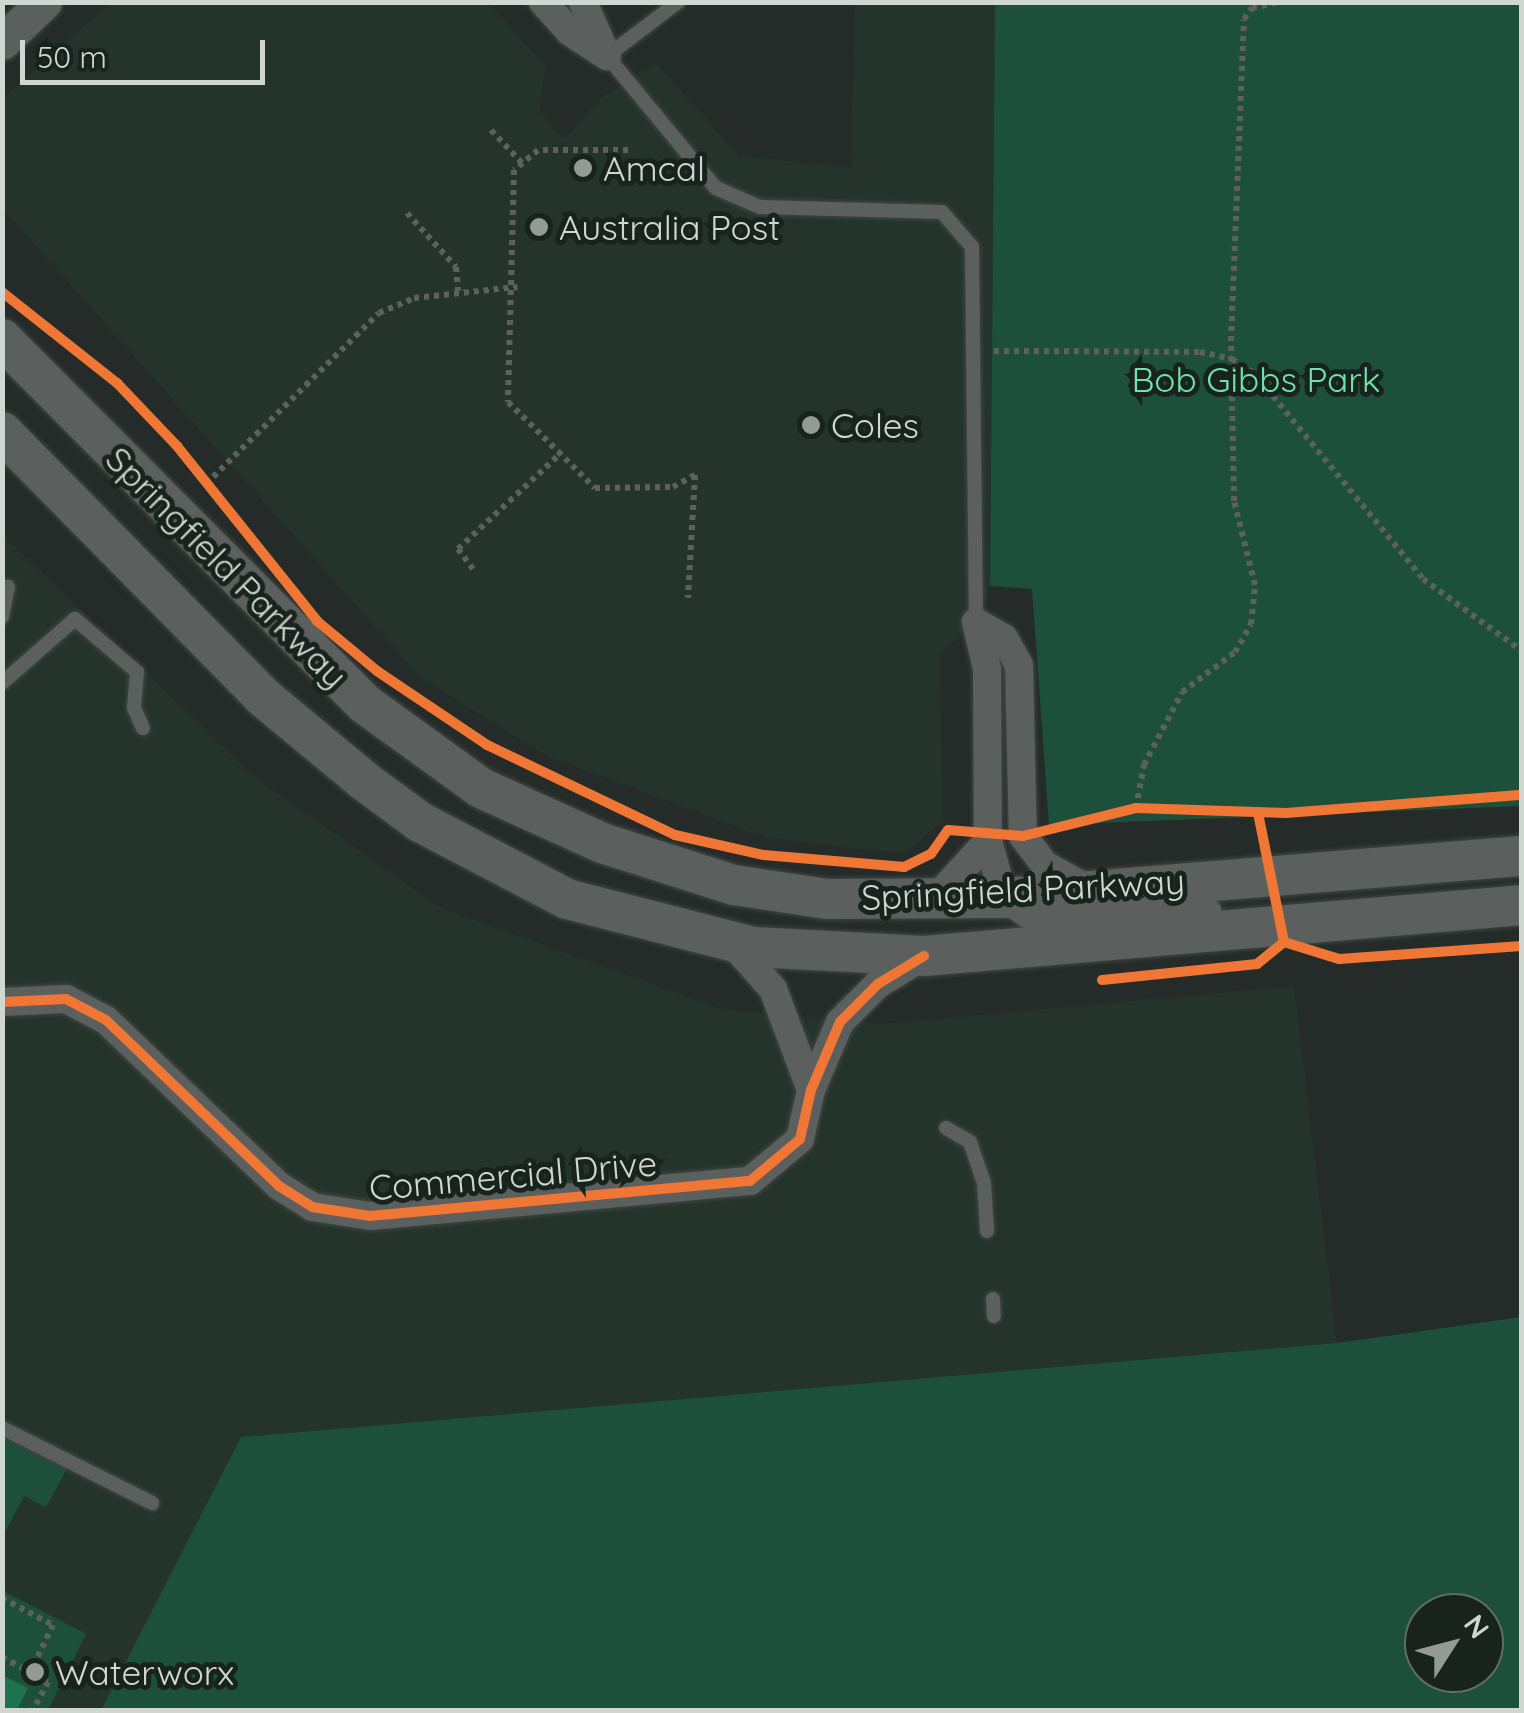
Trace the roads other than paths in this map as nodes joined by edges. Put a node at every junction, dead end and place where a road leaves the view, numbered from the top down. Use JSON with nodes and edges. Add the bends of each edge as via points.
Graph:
{"nodes":[{"id":1,"x":44,"y":2,"type":"edge"},
{"id":2,"x":543,"y":2,"type":"edge"},
{"id":3,"x":583,"y":2,"type":"edge"},
{"id":4,"x":678,"y":2,"type":"edge"},
{"id":5,"x":2,"y":42,"type":"edge"},
{"id":6,"x":607,"y":56,"type":"junction"},
{"id":7,"x":2,"y":339,"type":"edge"},
{"id":8,"x":2,"y":432,"type":"edge"},
{"id":9,"x":8,"y":587,"type":"dead end"},
{"id":10,"x":2,"y":616,"type":"edge"},
{"id":11,"x":976,"y":622,"type":"junction"},
{"id":12,"x":2,"y":683,"type":"edge"},
{"id":13,"x":143,"y":728,"type":"dead end"},
{"id":14,"x":988,"y":841,"type":"junction"},
{"id":15,"x":1522,"y":856,"type":"edge"},
{"id":16,"x":1086,"y":888,"type":"junction"},
{"id":17,"x":1004,"y":898,"type":"junction"},
{"id":18,"x":934,"y":900,"type":"junction"},
{"id":19,"x":1522,"y":906,"type":"edge"},
{"id":20,"x":1229,"y":928,"type":"junction"},
{"id":21,"x":730,"y":941,"type":"junction"},
{"id":22,"x":924,"y":956,"type":"junction"},
{"id":23,"x":2,"y":1002,"type":"edge"},
{"id":24,"x":811,"y":1090,"type":"junction"},
{"id":25,"x":946,"y":1128,"type":"dead end"},
{"id":26,"x":987,"y":1231,"type":"dead end"},
{"id":27,"x":992,"y":1299,"type":"dead end"},
{"id":28,"x":994,"y":1316,"type":"dead end"},
{"id":29,"x":2,"y":1428,"type":"edge"},
{"id":30,"x":152,"y":1502,"type":"dead end"}],
"edges":[{"from":1,"to":5,"type":"street"},
{"from":2,"to":6,"type":"street","via":[[570,32]]},
{"from":3,"to":6,"type":"street"},
{"from":4,"to":6,"type":"lane"},
{"from":6,"to":11,"type":"lane","via":[[716,188],[760,207],[942,212],[972,247]]},
{"from":7,"to":18,"type":"main road","name":"Springfield Parkway","via":[[364,704],[481,788],[602,843],[734,885],[827,899]]},
{"from":8,"to":21,"type":"main road","name":"Springfield Parkway","via":[[262,696],[420,822],[567,899]]},
{"from":9,"to":10,"type":"lane"},
{"from":11,"to":14,"type":"street","via":[[986,669]]},
{"from":11,"to":16,"type":"street","via":[[1004,638],[1019,664],[1024,836],[1045,865]]},
{"from":12,"to":13,"type":"lane","via":[[75,619],[137,672],[134,708]]},
{"from":14,"to":17,"type":"street"},
{"from":14,"to":18,"type":"street"},
{"from":15,"to":16,"type":"main road","name":"Springfield Parkway"},
{"from":16,"to":17,"type":"main road","name":"Springfield Parkway"},
{"from":17,"to":18,"type":"main road","name":"Springfield Parkway"},
{"from":17,"to":20,"type":"street","via":[[1028,914],[1080,923],[1209,912]]},
{"from":19,"to":20,"type":"main road","name":"Springfield Parkway"},
{"from":20,"to":22,"type":"main road","name":"Springfield Parkway"},
{"from":21,"to":22,"type":"main road","name":"Springfield Parkway","via":[[826,956]]},
{"from":21,"to":24,"type":"street","via":[[772,989]]},
{"from":22,"to":24,"type":"street","name":"Commercial Drive","via":[[878,984],[840,1022]]},
{"from":23,"to":24,"type":"street","name":"Commercial Drive","via":[[66,999],[106,1020],[279,1186],[312,1207],[347,1215],[750,1181],[800,1139]]},
{"from":25,"to":26,"type":"lane","via":[[970,1142],[984,1183]]},
{"from":27,"to":28,"type":"lane"},
{"from":29,"to":30,"type":"lane"}]}
